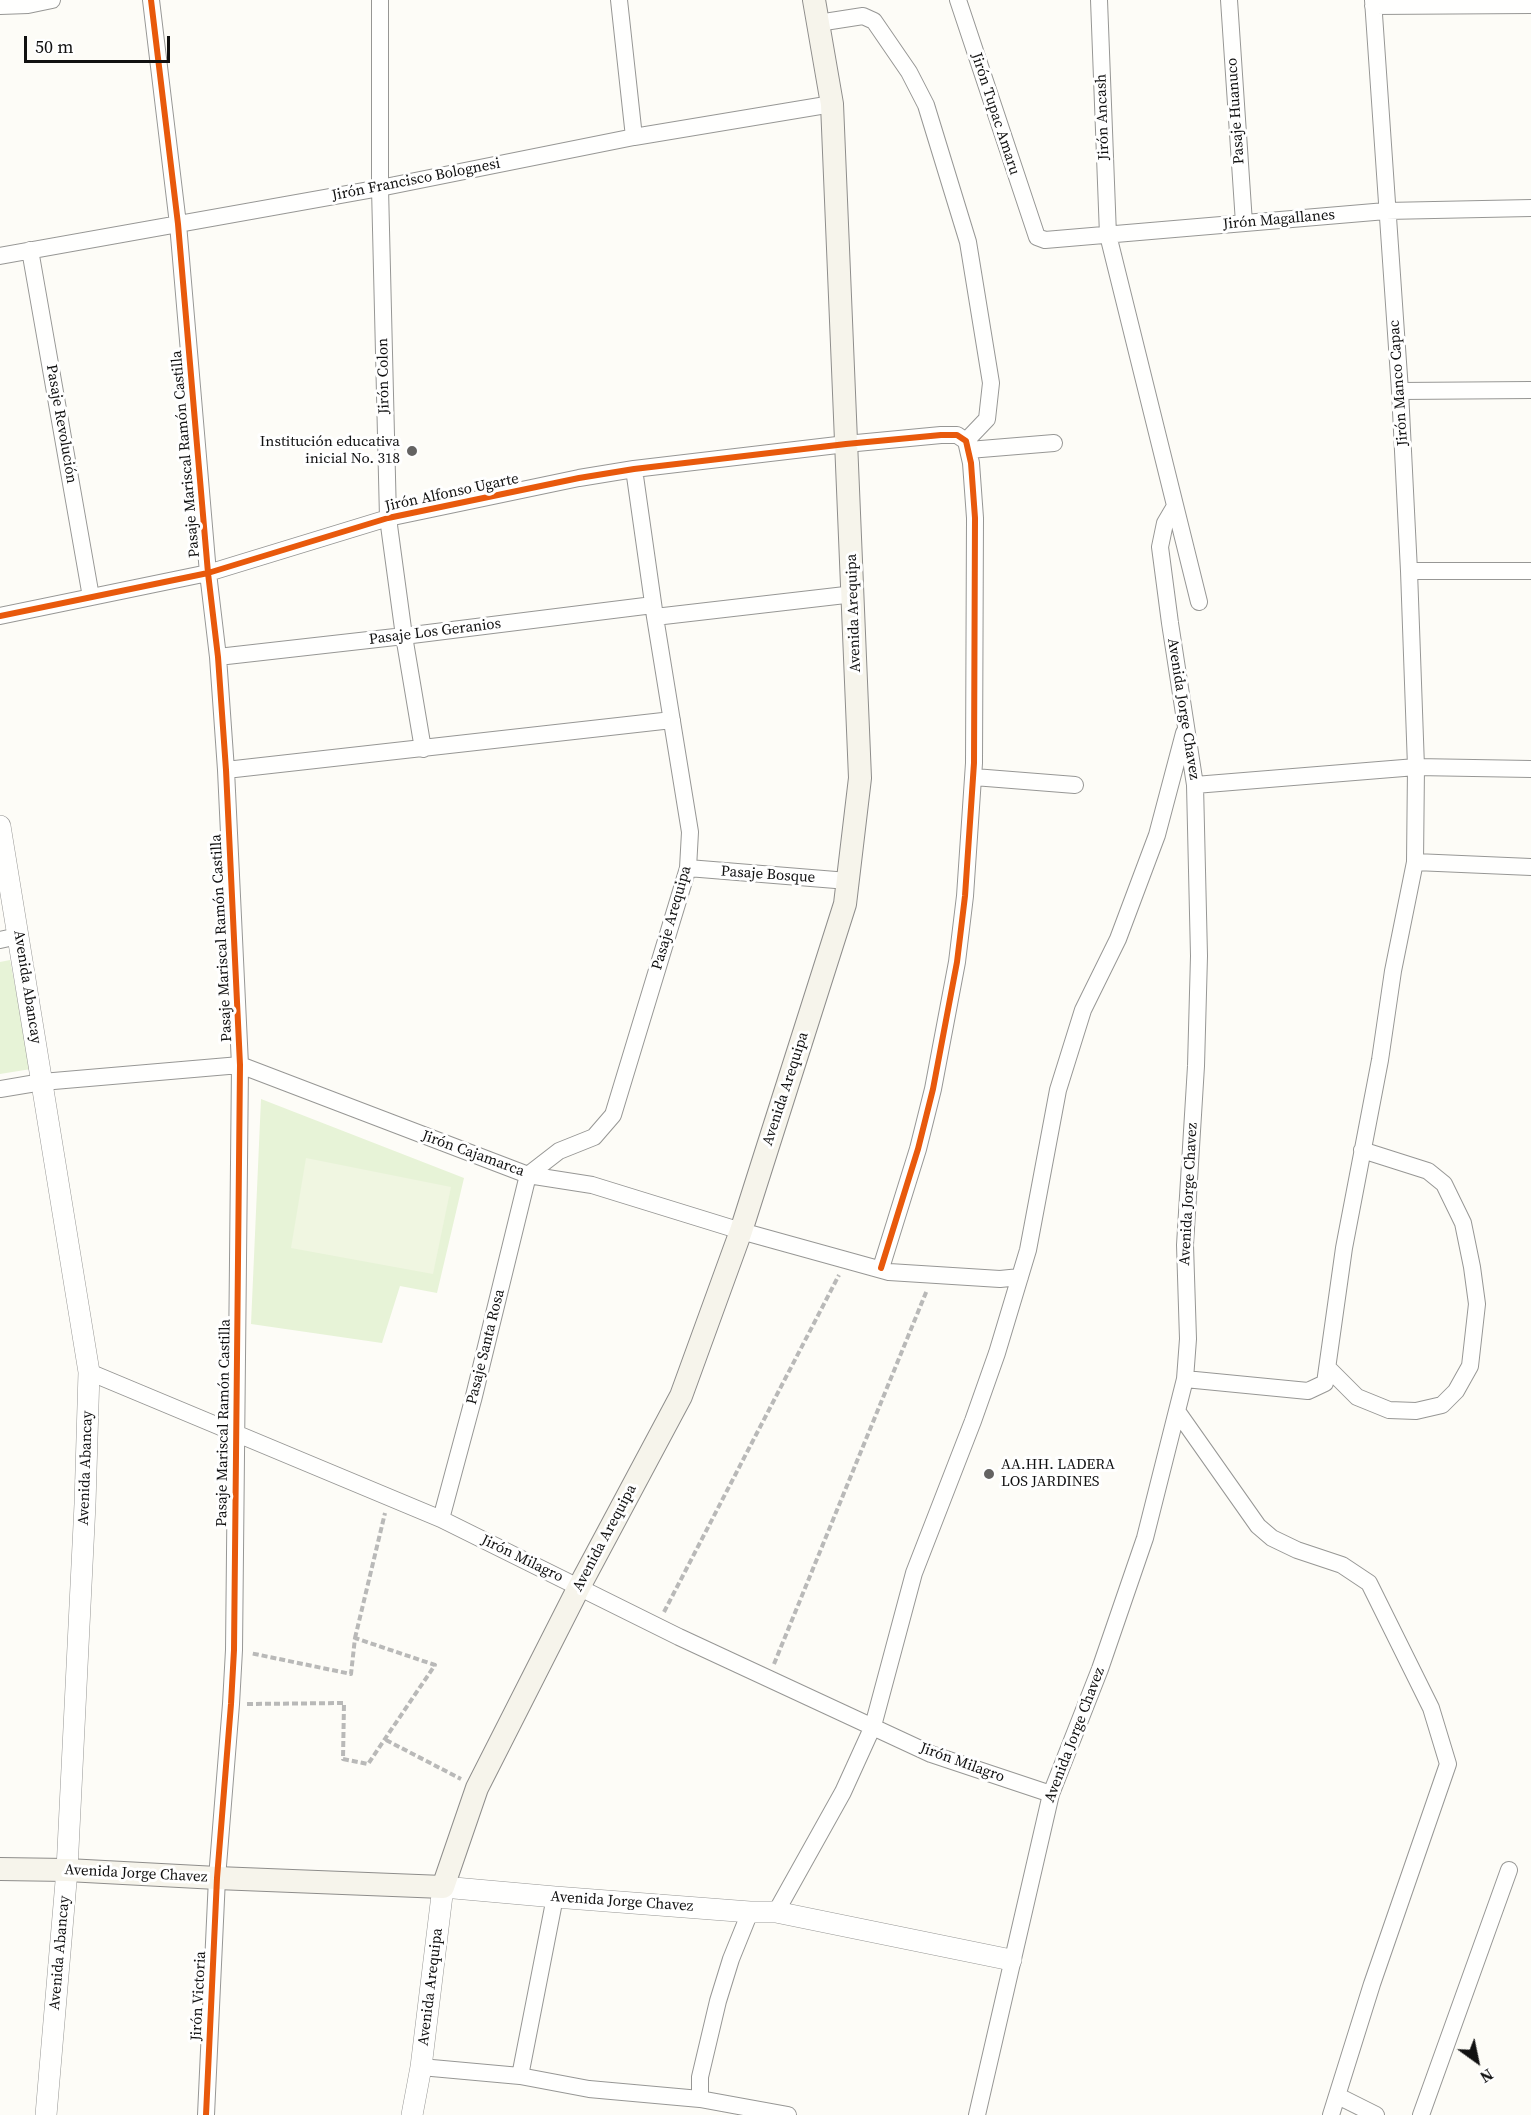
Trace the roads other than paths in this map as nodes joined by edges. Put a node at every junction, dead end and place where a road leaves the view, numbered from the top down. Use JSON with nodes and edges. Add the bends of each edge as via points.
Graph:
{"nodes":[{"id":1,"x":52,"y":0,"type":"edge"},
{"id":2,"x":151,"y":0,"type":"edge"},
{"id":3,"x":380,"y":0,"type":"edge"},
{"id":4,"x":619,"y":0,"type":"edge"},
{"id":5,"x":814,"y":0,"type":"edge"},
{"id":6,"x":958,"y":0,"type":"edge"},
{"id":7,"x":1099,"y":0,"type":"edge"},
{"id":8,"x":1229,"y":0,"type":"edge"},
{"id":9,"x":1373,"y":3,"type":"edge"},
{"id":10,"x":1531,"y":5,"type":"edge"},
{"id":11,"x":0,"y":6,"type":"edge"},
{"id":12,"x":818,"y":23,"type":"junction"},
{"id":13,"x":832,"y":104,"type":"junction"},
{"id":14,"x":634,"y":138,"type":"junction"},
{"id":15,"x":380,"y":188,"type":"junction"},
{"id":16,"x":1531,"y":208,"type":"edge"},
{"id":17,"x":1386,"y":211,"type":"junction"},
{"id":18,"x":1244,"y":223,"type":"junction"},
{"id":19,"x":178,"y":224,"type":"junction"},
{"id":20,"x":1032,"y":229,"type":"joint"},
{"id":21,"x":1107,"y":235,"type":"junction"},
{"id":22,"x":30,"y":250,"type":"junction"},
{"id":23,"x":0,"y":256,"type":"edge"},
{"id":24,"x":1531,"y":390,"type":"edge"},
{"id":25,"x":1400,"y":391,"type":"junction"},
{"id":26,"x":1054,"y":443,"type":"dead end"},
{"id":27,"x":846,"y":444,"type":"junction"},
{"id":28,"x":968,"y":445,"type":"junction"},
{"id":29,"x":634,"y":469,"type":"junction"},
{"id":30,"x":1175,"y":506,"type":"junction"},
{"id":31,"x":388,"y":518,"type":"junction"},
{"id":32,"x":1409,"y":571,"type":"junction"},
{"id":33,"x":1531,"y":571,"type":"edge"},
{"id":34,"x":208,"y":573,"type":"junction"},
{"id":35,"x":854,"y":594,"type":"junction"},
{"id":36,"x":91,"y":597,"type":"junction"},
{"id":37,"x":1199,"y":602,"type":"dead end"},
{"id":38,"x":654,"y":611,"type":"junction"},
{"id":39,"x":0,"y":616,"type":"edge"},
{"id":40,"x":404,"y":636,"type":"junction"},
{"id":41,"x":218,"y":657,"type":"junction"},
{"id":42,"x":672,"y":720,"type":"junction"},
{"id":43,"x":1186,"y":725,"type":"junction"},
{"id":44,"x":423,"y":748,"type":"junction"},
{"id":45,"x":1416,"y":767,"type":"junction"},
{"id":46,"x":1531,"y":769,"type":"edge"},
{"id":47,"x":226,"y":770,"type":"junction"},
{"id":48,"x":974,"y":777,"type":"junction"},
{"id":49,"x":1075,"y":785,"type":"dead end"},
{"id":50,"x":1196,"y":785,"type":"junction"},
{"id":51,"x":0,"y":826,"type":"edge"},
{"id":52,"x":1415,"y":862,"type":"junction"},
{"id":53,"x":1531,"y":867,"type":"edge"},
{"id":54,"x":688,"y":868,"type":"junction"},
{"id":55,"x":848,"y":881,"type":"junction"},
{"id":56,"x":9,"y":938,"type":"edge"},
{"id":57,"x":240,"y":1065,"type":"junction"},
{"id":58,"x":42,"y":1082,"type":"junction"},
{"id":59,"x":0,"y":1089,"type":"edge"},
{"id":60,"x":1362,"y":1150,"type":"junction"},
{"id":61,"x":528,"y":1175,"type":"junction"},
{"id":62,"x":741,"y":1231,"type":"junction"},
{"id":63,"x":881,"y":1268,"type":"junction"},
{"id":64,"x":1020,"y":1277,"type":"junction"},
{"id":65,"x":1328,"y":1368,"type":"junction"},
{"id":66,"x":89,"y":1372,"type":"junction"},
{"id":67,"x":1185,"y":1379,"type":"junction"},
{"id":68,"x":1177,"y":1411,"type":"junction"},
{"id":69,"x":235,"y":1434,"type":"junction"},
{"id":70,"x":441,"y":1519,"type":"junction"},
{"id":71,"x":579,"y":1587,"type":"junction"},
{"id":72,"x":873,"y":1726,"type":"junction"},
{"id":73,"x":1051,"y":1794,"type":"junction"},
{"id":74,"x":0,"y":1869,"type":"edge"},
{"id":75,"x":67,"y":1870,"type":"junction"},
{"id":76,"x":1509,"y":1870,"type":"dead end"},
{"id":77,"x":217,"y":1878,"type":"junction"},
{"id":78,"x":443,"y":1887,"type":"junction"},
{"id":79,"x":555,"y":1897,"type":"junction"},
{"id":80,"x":750,"y":1912,"type":"junction"},
{"id":81,"x":776,"y":1912,"type":"junction"},
{"id":82,"x":1011,"y":1960,"type":"junction"},
{"id":83,"x":421,"y":2067,"type":"junction"},
{"id":84,"x":520,"y":2076,"type":"junction"},
{"id":85,"x":1338,"y":2096,"type":"junction"},
{"id":86,"x":700,"y":2099,"type":"junction"},
{"id":87,"x":46,"y":2115,"type":"edge"},
{"id":88,"x":206,"y":2115,"type":"edge"},
{"id":89,"x":412,"y":2115,"type":"edge"},
{"id":90,"x":788,"y":2115,"type":"edge"},
{"id":91,"x":977,"y":2115,"type":"edge"},
{"id":92,"x":1331,"y":2115,"type":"edge"},
{"id":93,"x":1376,"y":2115,"type":"edge"},
{"id":94,"x":1421,"y":2115,"type":"edge"}],
"edges":[{"from":1,"to":11,"type":"street"},
{"from":2,"to":19,"type":"street","name":"Pasaje Mariscal Ramón Castilla"},
{"from":3,"to":15,"type":"street","name":"Jirón Colon"},
{"from":4,"to":14,"type":"street"},
{"from":5,"to":12,"type":"main road","name":"Avenida Arequipa"},
{"from":6,"to":20,"type":"street","name":"Jirón Tupac Amaru"},
{"from":7,"to":21,"type":"street","name":"Jirón Ancash"},
{"from":8,"to":18,"type":"street","name":"Pasaje Huanuco"},
{"from":9,"to":10,"type":"street"},
{"from":9,"to":17,"type":"street","name":"Jirón Manco Capac"},
{"from":12,"to":13,"type":"main road","name":"Avenida Arequipa"},
{"from":12,"to":28,"type":"street","via":[[863,16],[874,21],[926,105],[968,242],[991,383],[987,418]]},
{"from":13,"to":14,"type":"street","name":"Jirón Francisco Bolognesi"},
{"from":13,"to":27,"type":"main road","name":"Avenida Arequipa"},
{"from":14,"to":15,"type":"street","name":"Jirón Francisco Bolognesi"},
{"from":15,"to":19,"type":"street","name":"Jirón Francisco Bolognesi"},
{"from":15,"to":31,"type":"street","name":"Jirón Colon"},
{"from":16,"to":17,"type":"street","name":"Jirón Magallanes"},
{"from":17,"to":18,"type":"street","name":"Jirón Magallanes"},
{"from":17,"to":25,"type":"street","name":"Jirón Manco Capac"},
{"from":18,"to":21,"type":"street","name":"Jirón Magallanes"},
{"from":19,"to":22,"type":"street","name":"Jirón Francisco Bolognesi"},
{"from":19,"to":34,"type":"street","name":"Pasaje Mariscal Ramón Castilla"},
{"from":20,"to":21,"type":"street","name":"Jirón Magallanes","via":[[1045,240]]},
{"from":21,"to":30,"type":"street","name":"Jirón Ancash"},
{"from":22,"to":23,"type":"street","name":"Jirón Francisco Bolognesi"},
{"from":22,"to":36,"type":"street","name":"Pasaje Revolución"},
{"from":24,"to":25,"type":"street"},
{"from":25,"to":32,"type":"street","name":"Jirón Manco Capac"},
{"from":26,"to":28,"type":"street","name":"Jirón Alfonso Ugarte"},
{"from":27,"to":28,"type":"street","name":"Jirón Alfonso Ugarte","via":[[957,435]]},
{"from":27,"to":29,"type":"street","name":"Jirón Alfonso Ugarte"},
{"from":27,"to":35,"type":"main road","name":"Avenida Arequipa"},
{"from":28,"to":48,"type":"street","via":[[975,518]]},
{"from":29,"to":31,"type":"street","name":"Jirón Alfonso Ugarte"},
{"from":29,"to":38,"type":"street","name":"Pasaje Arequipa"},
{"from":30,"to":37,"type":"street","name":"Jirón Ancash"},
{"from":30,"to":43,"type":"street","name":"Avenida Jorge Chavez","via":[[1165,524],[1160,547]]},
{"from":31,"to":34,"type":"street","name":"Jirón Alfonso Ugarte"},
{"from":31,"to":40,"type":"street","name":"Jirón Colon"},
{"from":32,"to":33,"type":"street"},
{"from":32,"to":45,"type":"street","name":"Jirón Manco Capac"},
{"from":34,"to":36,"type":"street","name":"Jirón Alfonso Ugarte"},
{"from":34,"to":41,"type":"street","name":"Pasaje Mariscal Ramón Castilla"},
{"from":35,"to":38,"type":"street","name":"Pasaje Los Geranios"},
{"from":35,"to":55,"type":"main road","name":"Avenida Arequipa","via":[[860,778]]},
{"from":36,"to":39,"type":"street","name":"Jirón Alfonso Ugarte"},
{"from":38,"to":40,"type":"street","name":"Pasaje Los Geranios"},
{"from":38,"to":42,"type":"street","name":"Pasaje Arequipa"},
{"from":40,"to":41,"type":"street","name":"Pasaje Los Geranios"},
{"from":40,"to":44,"type":"street","name":"Jirón Colon"},
{"from":41,"to":47,"type":"street","name":"Pasaje Mariscal Ramón Castilla"},
{"from":42,"to":44,"type":"street"},
{"from":42,"to":54,"type":"street","name":"Pasaje Arequipa","via":[[690,832]]},
{"from":43,"to":50,"type":"street","name":"Avenida Jorge Chavez"},
{"from":43,"to":64,"type":"street","via":[[1157,835],[1118,939],[1083,1010],[1058,1090]]},
{"from":44,"to":47,"type":"street"},
{"from":45,"to":46,"type":"street"},
{"from":45,"to":50,"type":"street"},
{"from":45,"to":52,"type":"street","name":"Jirón Manco Capac"},
{"from":47,"to":57,"type":"street","name":"Pasaje Mariscal Ramón Castilla"},
{"from":48,"to":49,"type":"street"},
{"from":48,"to":63,"type":"street","via":[[965,896],[945,1028],[918,1149]]},
{"from":50,"to":67,"type":"street","name":"Avenida Jorge Chavez","via":[[1199,967],[1185,1245]]},
{"from":51,"to":56,"type":"street","name":"Avenida Abancay"},
{"from":52,"to":53,"type":"street"},
{"from":52,"to":60,"type":"street","name":"Jirón Manco Capac"},
{"from":54,"to":55,"type":"street","name":"Pasaje Bosque"},
{"from":54,"to":61,"type":"street","name":"Pasaje Arequipa","via":[[613,1114],[594,1137],[560,1151]]},
{"from":55,"to":62,"type":"main road","name":"Avenida Arequipa","via":[[845,904]]},
{"from":56,"to":58,"type":"street","name":"Avenida Abancay"},
{"from":57,"to":58,"type":"street","name":"Jirón Cajamarca"},
{"from":57,"to":61,"type":"street","name":"Jirón Cajamarca"},
{"from":57,"to":69,"type":"street","name":"Pasaje Mariscal Ramón Castilla"},
{"from":58,"to":59,"type":"street","name":"Jirón Cajamarca"},
{"from":58,"to":66,"type":"street","name":"Avenida Abancay"},
{"from":60,"to":65,"type":"street","name":"Jirón Manco Capac"},
{"from":60,"to":65,"type":"street","via":[[1428,1171],[1444,1184],[1462,1223],[1472,1267],[1477,1304],[1470,1366],[1442,1405],[1416,1410],[1389,1410],[1357,1398]]},
{"from":61,"to":62,"type":"street","name":"Jirón Cajamarca","via":[[592,1185]]},
{"from":61,"to":70,"type":"street","name":"Pasaje Santa Rosa"},
{"from":62,"to":63,"type":"street","name":"Jirón Cajamarca"},
{"from":62,"to":71,"type":"main road","name":"Avenida Arequipa","via":[[681,1396]]},
{"from":63,"to":64,"type":"street","name":"Jirón Cajamarca","via":[[889,1272]]},
{"from":64,"to":72,"type":"street","via":[[974,1421],[914,1573]]},
{"from":65,"to":67,"type":"street","via":[[1325,1383],[1308,1391]]},
{"from":66,"to":69,"type":"street","name":"Jirón Milagro"},
{"from":66,"to":75,"type":"street","name":"Avenida Abancay"},
{"from":67,"to":68,"type":"street","name":"Avenida Jorge Chavez"},
{"from":68,"to":73,"type":"street","name":"Avenida Jorge Chavez","via":[[1146,1538]]},
{"from":68,"to":85,"type":"street","via":[[1258,1526],[1272,1538],[1342,1565],[1369,1583],[1431,1708],[1448,1764]]},
{"from":69,"to":70,"type":"street","name":"Jirón Milagro"},
{"from":69,"to":77,"type":"street","name":"Pasaje Mariscal Ramón Castilla","via":[[234,1650]]},
{"from":70,"to":71,"type":"street","name":"Jirón Milagro"},
{"from":71,"to":72,"type":"street","name":"Jirón Milagro"},
{"from":71,"to":78,"type":"main road","name":"Avenida Arequipa","via":[[477,1788]]},
{"from":72,"to":73,"type":"street","name":"Jirón Milagro","via":[[931,1754]]},
{"from":72,"to":81,"type":"street","via":[[843,1792]]},
{"from":73,"to":82,"type":"street","name":"Avenida Jorge Chavez"},
{"from":74,"to":75,"type":"main road","name":"Avenida Jorge Chavez"},
{"from":75,"to":77,"type":"main road","name":"Avenida Jorge Chavez"},
{"from":75,"to":87,"type":"street","name":"Avenida Abancay"},
{"from":76,"to":94,"type":"street"},
{"from":77,"to":78,"type":"main road","name":"Avenida Jorge Chavez"},
{"from":77,"to":88,"type":"street","name":"Jirón Victoria"},
{"from":78,"to":79,"type":"street","name":"Avenida Jorge Chavez"},
{"from":78,"to":83,"type":"street","name":"Avenida Arequipa"},
{"from":79,"to":80,"type":"street","name":"Avenida Jorge Chavez"},
{"from":79,"to":84,"type":"street"},
{"from":80,"to":81,"type":"street","name":"Avenida Jorge Chavez"},
{"from":80,"to":86,"type":"street","via":[[718,2001],[700,2077]]},
{"from":81,"to":82,"type":"street","name":"Avenida Jorge Chavez"},
{"from":82,"to":91,"type":"street"},
{"from":83,"to":84,"type":"street"},
{"from":83,"to":89,"type":"street","name":"Avenida Arequipa"},
{"from":84,"to":86,"type":"street","via":[[589,2089]]},
{"from":85,"to":92,"type":"street"},
{"from":85,"to":93,"type":"street"},
{"from":86,"to":90,"type":"street"}]}
